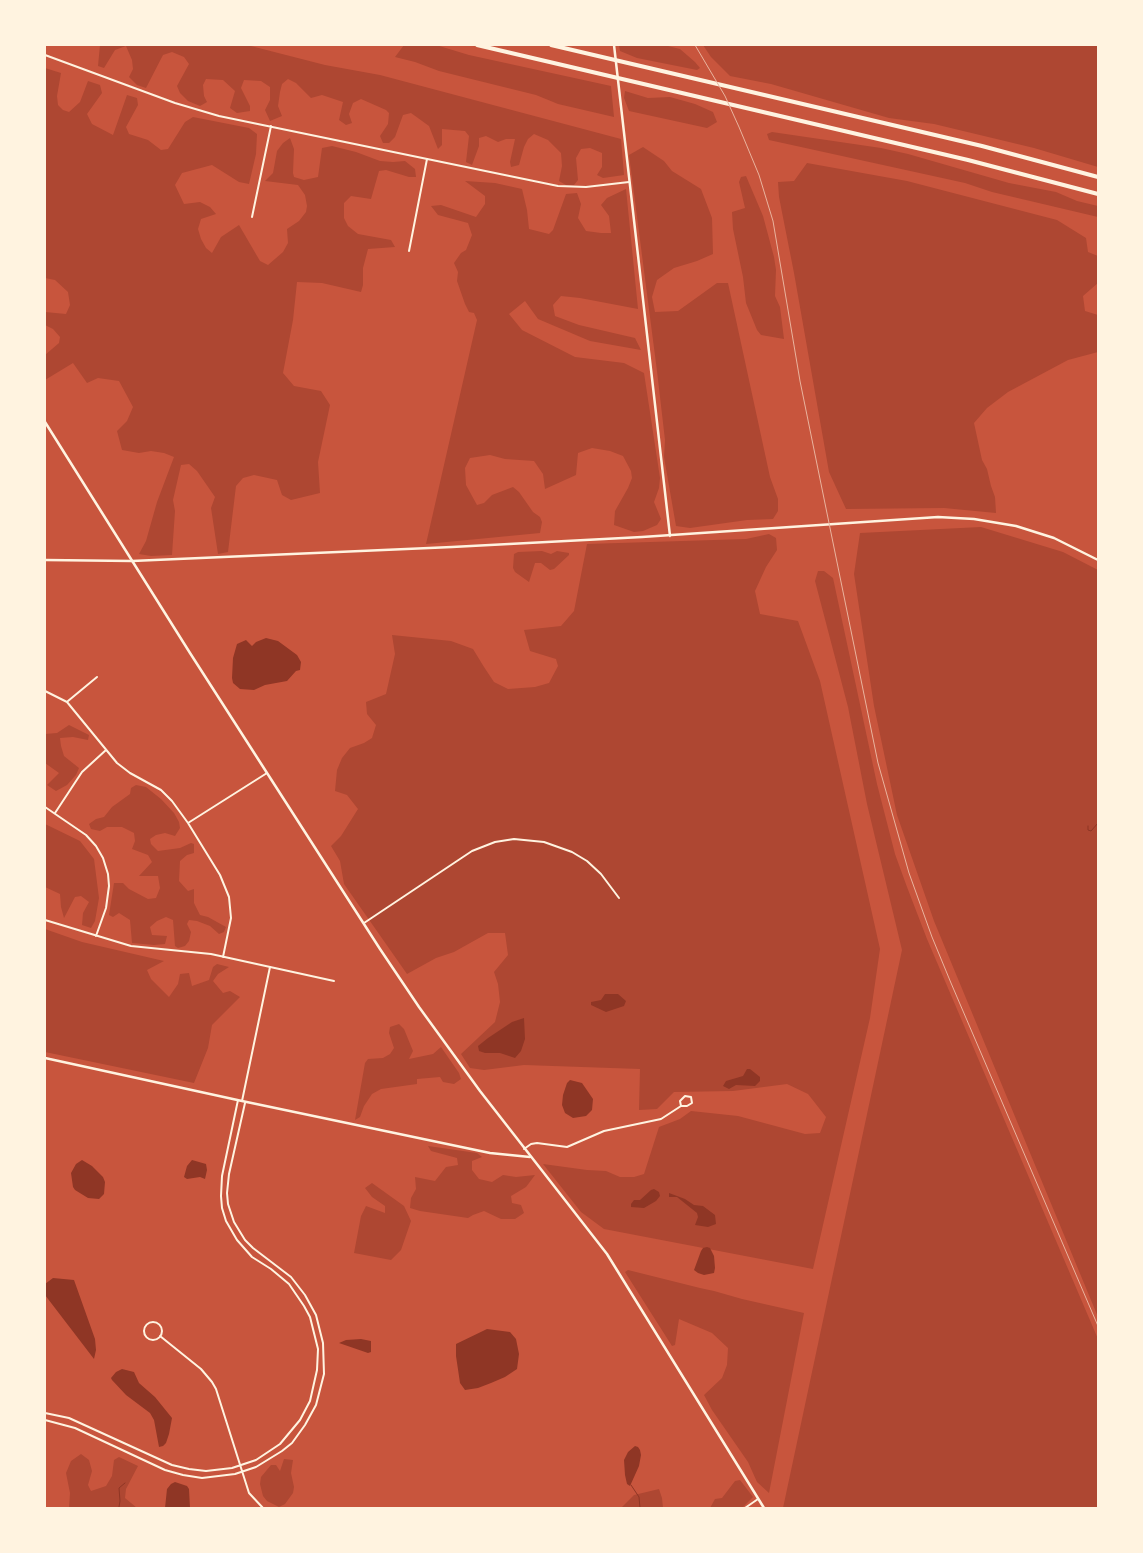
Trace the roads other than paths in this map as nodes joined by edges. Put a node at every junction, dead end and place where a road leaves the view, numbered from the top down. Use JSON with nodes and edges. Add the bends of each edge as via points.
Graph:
{"nodes":[{"id":1,"x":477,"y":45,"type":"edge"},
{"id":2,"x":551,"y":45,"type":"edge"},
{"id":3,"x":614,"y":47,"type":"edge"},
{"id":4,"x":45,"y":55,"type":"edge"},
{"id":5,"x":271,"y":126,"type":"junction"},
{"id":6,"x":427,"y":159,"type":"junction"},
{"id":7,"x":1098,"y":176,"type":"edge"},
{"id":8,"x":629,"y":182,"type":"junction"},
{"id":9,"x":1098,"y":194,"type":"edge"},
{"id":10,"x":252,"y":217,"type":"dead end"},
{"id":11,"x":408,"y":251,"type":"dead end"},
{"id":12,"x":45,"y":422,"type":"edge"},
{"id":13,"x":670,"y":536,"type":"junction"},
{"id":14,"x":45,"y":560,"type":"edge"},
{"id":15,"x":1098,"y":560,"type":"edge"},
{"id":16,"x":132,"y":561,"type":"junction"},
{"id":17,"x":97,"y":677,"type":"dead end"},
{"id":18,"x":45,"y":690,"type":"edge"},
{"id":19,"x":67,"y":702,"type":"junction"},
{"id":20,"x":106,"y":750,"type":"junction"},
{"id":21,"x":267,"y":773,"type":"junction"},
{"id":22,"x":45,"y":807,"type":"edge"},
{"id":23,"x":55,"y":813,"type":"junction"},
{"id":24,"x":188,"y":824,"type":"junction"},
{"id":25,"x":618,"y":898,"type":"dead end"},
{"id":26,"x":45,"y":920,"type":"edge"},
{"id":27,"x":364,"y":923,"type":"junction"},
{"id":28,"x":96,"y":936,"type":"junction"},
{"id":29,"x":223,"y":957,"type":"junction"},
{"id":30,"x":270,"y":967,"type":"junction"},
{"id":31,"x":334,"y":981,"type":"dead end"},
{"id":32,"x":45,"y":1058,"type":"edge"},
{"id":33,"x":242,"y":1101,"type":"junction"},
{"id":34,"x":681,"y":1106,"type":"junction"},
{"id":35,"x":524,"y":1149,"type":"junction"},
{"id":36,"x":530,"y":1157,"type":"junction"},
{"id":37,"x":266,"y":1258,"type":"junction"},
{"id":38,"x":263,"y":1264,"type":"junction"},
{"id":39,"x":160,"y":1336,"type":"junction"},
{"id":40,"x":317,"y":1377,"type":"junction"},
{"id":41,"x":323,"y":1377,"type":"junction"},
{"id":42,"x":45,"y":1413,"type":"edge"},
{"id":43,"x":45,"y":1420,"type":"edge"},
{"id":44,"x":132,"y":1448,"type":"junction"},
{"id":45,"x":129,"y":1454,"type":"junction"},
{"id":46,"x":240,"y":1466,"type":"junction"},
{"id":47,"x":241,"y":1471,"type":"junction"},
{"id":48,"x":758,"y":1499,"type":"junction"},
{"id":49,"x":263,"y":1508,"type":"edge"},
{"id":50,"x":745,"y":1508,"type":"edge"},
{"id":51,"x":764,"y":1508,"type":"edge"}],
"edges":[{"from":1,"to":9,"type":"highway","via":[[968,160]]},
{"from":2,"to":7,"type":"highway"},
{"from":3,"to":8,"type":"street"},
{"from":4,"to":5,"type":"street","via":[[191,109]]},
{"from":5,"to":6,"type":"street"},
{"from":5,"to":10,"type":"street"},
{"from":6,"to":8,"type":"street","via":[[558,186],[586,187]]},
{"from":6,"to":11,"type":"street"},
{"from":8,"to":13,"type":"street"},
{"from":12,"to":16,"type":"street"},
{"from":13,"to":15,"type":"street","via":[[955,517],[994,521],[1035,532]]},
{"from":13,"to":16,"type":"street"},
{"from":14,"to":16,"type":"street"},
{"from":16,"to":21,"type":"street"},
{"from":17,"to":19,"type":"street"},
{"from":18,"to":19,"type":"street"},
{"from":19,"to":20,"type":"street"},
{"from":20,"to":23,"type":"street","via":[[82,772]]},
{"from":20,"to":24,"type":"street","via":[[123,768],[167,796]]},
{"from":21,"to":24,"type":"street"},
{"from":21,"to":27,"type":"street"},
{"from":22,"to":23,"type":"street"},
{"from":23,"to":28,"type":"street","via":[[90,839],[106,866],[108,897]]},
{"from":24,"to":29,"type":"street","via":[[220,875],[229,897],[231,918]]},
{"from":25,"to":27,"type":"street","via":[[601,874],[572,852],[544,842],[509,840],[466,854]]},
{"from":26,"to":28,"type":"street"},
{"from":27,"to":35,"type":"street","via":[[452,1053]]},
{"from":28,"to":29,"type":"street","via":[[141,947]]},
{"from":29,"to":30,"type":"street"},
{"from":30,"to":31,"type":"street"},
{"from":30,"to":33,"type":"street"},
{"from":32,"to":33,"type":"street"},
{"from":33,"to":36,"type":"street","via":[[490,1152]]},
{"from":33,"to":37,"type":"street","via":[[229,1174],[228,1204],[242,1235]]},
{"from":33,"to":38,"type":"street","via":[[222,1176],[222,1208],[237,1240]]},
{"from":34,"to":34,"type":"street","via":[[690,1104],[691,1098],[683,1097]]},
{"from":34,"to":35,"type":"street","via":[[660,1119],[604,1130],[568,1147],[537,1143]]},
{"from":35,"to":36,"type":"street"},
{"from":36,"to":48,"type":"street","via":[[609,1257]]},
{"from":37,"to":38,"type":"street"},
{"from":37,"to":41,"type":"street","via":[[291,1277],[311,1305],[322,1333],[325,1354]]},
{"from":38,"to":40,"type":"street","via":[[289,1284],[310,1317],[318,1349]]},
{"from":39,"to":39,"type":"street","via":[[162,1328],[159,1324],[150,1322],[146,1325],[144,1334],[147,1338],[156,1340]]},
{"from":39,"to":46,"type":"street","via":[[212,1382]]},
{"from":40,"to":41,"type":"street"},
{"from":40,"to":46,"type":"street","via":[[306,1411],[287,1437],[263,1456]]},
{"from":41,"to":47,"type":"street","via":[[316,1405],[299,1434],[274,1457]]},
{"from":42,"to":44,"type":"street","via":[[69,1418]]},
{"from":43,"to":45,"type":"street","via":[[75,1428]]},
{"from":44,"to":45,"type":"street"},
{"from":44,"to":46,"type":"street","via":[[189,1469],[214,1471]]},
{"from":45,"to":47,"type":"street","via":[[165,1470],[192,1476],[211,1478]]},
{"from":46,"to":47,"type":"street"},
{"from":47,"to":49,"type":"street","via":[[249,1493]]},
{"from":48,"to":50,"type":"street"},
{"from":48,"to":51,"type":"street"}]}
